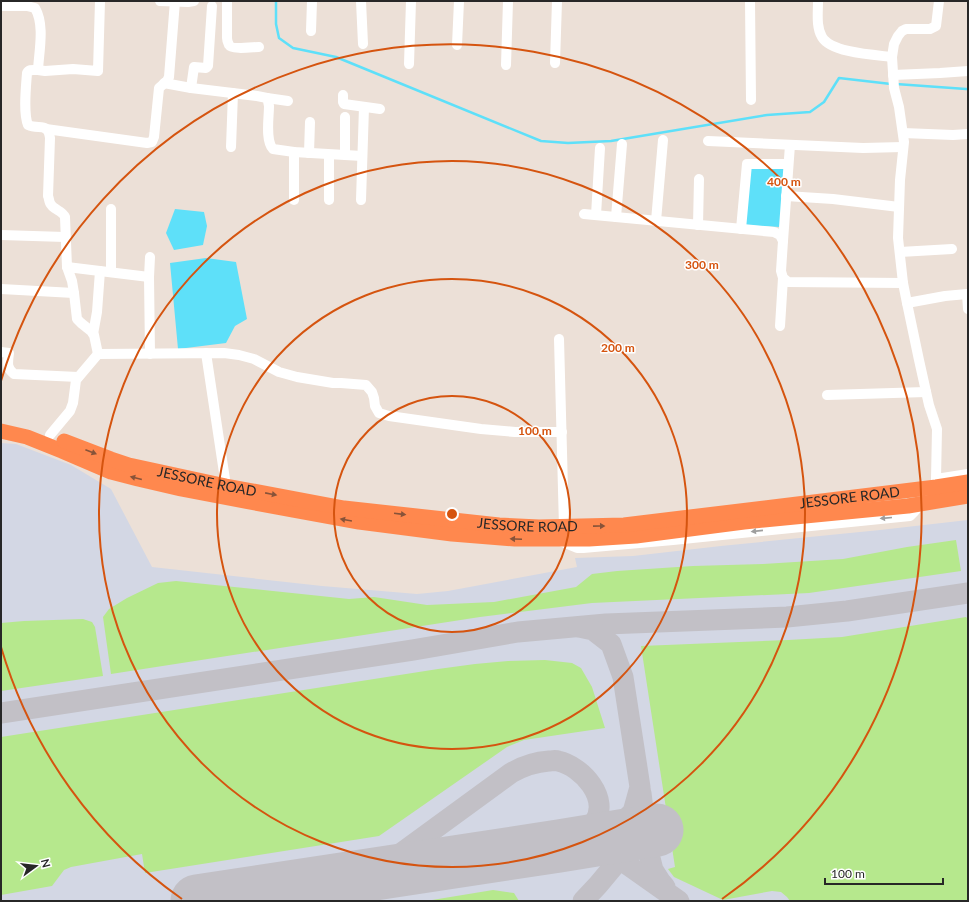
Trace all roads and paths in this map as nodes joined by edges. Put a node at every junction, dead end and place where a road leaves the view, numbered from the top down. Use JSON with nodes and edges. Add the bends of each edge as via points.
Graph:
{"nodes":[{"id":1,"x":100,"y":1,"type":"edge"},
{"id":2,"x":160,"y":1,"type":"edge"},
{"id":3,"x":194,"y":1,"type":"edge"},
{"id":4,"x":226,"y":1,"type":"edge"},
{"id":5,"x":312,"y":1,"type":"edge"},
{"id":6,"x":360,"y":1,"type":"edge"},
{"id":7,"x":411,"y":1,"type":"edge"},
{"id":8,"x":459,"y":1,"type":"edge"},
{"id":9,"x":508,"y":1,"type":"edge"},
{"id":10,"x":557,"y":1,"type":"edge"},
{"id":11,"x":750,"y":1,"type":"edge"},
{"id":12,"x":818,"y":1,"type":"edge"},
{"id":13,"x":939,"y":1,"type":"edge"},
{"id":14,"x":175,"y":2,"type":"edge"},
{"id":15,"x":1,"y":6,"type":"edge"},
{"id":16,"x":212,"y":6,"type":"dead end"},
{"id":17,"x":311,"y":31,"type":"dead end"},
{"id":18,"x":363,"y":44,"type":"dead end"},
{"id":19,"x":458,"y":45,"type":"dead end"},
{"id":20,"x":259,"y":47,"type":"dead end"},
{"id":21,"x":892,"y":57,"type":"junction"},
{"id":22,"x":555,"y":63,"type":"dead end"},
{"id":23,"x":409,"y":64,"type":"dead end"},
{"id":24,"x":506,"y":65,"type":"dead end"},
{"id":25,"x":38,"y":70,"type":"junction"},
{"id":26,"x":968,"y":71,"type":"edge"},
{"id":27,"x":893,"y":80,"type":"junction"},
{"id":28,"x":164,"y":83,"type":"junction"},
{"id":29,"x":191,"y":88,"type":"junction"},
{"id":30,"x":233,"y":93,"type":"junction"},
{"id":31,"x":343,"y":95,"type":"dead end"},
{"id":32,"x":267,"y":98,"type":"junction"},
{"id":33,"x":751,"y":100,"type":"dead end"},
{"id":34,"x":288,"y":101,"type":"dead end"},
{"id":35,"x":364,"y":107,"type":"junction"},
{"id":36,"x":380,"y":109,"type":"dead end"},
{"id":37,"x":345,"y":117,"type":"dead end"},
{"id":38,"x":310,"y":122,"type":"dead end"},
{"id":39,"x":46,"y":129,"type":"junction"},
{"id":40,"x":903,"y":134,"type":"junction"},
{"id":41,"x":968,"y":134,"type":"edge"},
{"id":42,"x":663,"y":140,"type":"dead end"},
{"id":43,"x":708,"y":141,"type":"dead end"},
{"id":44,"x":622,"y":144,"type":"dead end"},
{"id":45,"x":790,"y":145,"type":"junction"},
{"id":46,"x":903,"y":146,"type":"junction"},
{"id":47,"x":231,"y":147,"type":"dead end"},
{"id":48,"x":600,"y":148,"type":"dead end"},
{"id":49,"x":294,"y":152,"type":"junction"},
{"id":50,"x":309,"y":153,"type":"junction"},
{"id":51,"x":329,"y":155,"type":"junction"},
{"id":52,"x":346,"y":155,"type":"junction"},
{"id":53,"x":362,"y":156,"type":"junction"},
{"id":54,"x":788,"y":164,"type":"junction"},
{"id":55,"x":699,"y":179,"type":"dead end"},
{"id":56,"x":786,"y":196,"type":"junction"},
{"id":57,"x":294,"y":200,"type":"dead end"},
{"id":58,"x":329,"y":200,"type":"dead end"},
{"id":59,"x":361,"y":200,"type":"dead end"},
{"id":60,"x":899,"y":207,"type":"junction"},
{"id":61,"x":112,"y":209,"type":"dead end"},
{"id":62,"x":584,"y":214,"type":"dead end"},
{"id":63,"x":596,"y":215,"type":"junction"},
{"id":64,"x":616,"y":217,"type":"junction"},
{"id":65,"x":656,"y":221,"type":"junction"},
{"id":66,"x":698,"y":225,"type":"junction"},
{"id":67,"x":741,"y":229,"type":"junction"},
{"id":68,"x":1,"y":235,"type":"edge"},
{"id":69,"x":65,"y":237,"type":"junction"},
{"id":70,"x":783,"y":241,"type":"junction"},
{"id":71,"x":952,"y":249,"type":"dead end"},
{"id":72,"x":900,"y":252,"type":"junction"},
{"id":73,"x":150,"y":257,"type":"dead end"},
{"id":74,"x":67,"y":267,"type":"junction"},
{"id":75,"x":105,"y":271,"type":"junction"},
{"id":76,"x":149,"y":277,"type":"junction"},
{"id":77,"x":783,"y":278,"type":"junction"},
{"id":78,"x":903,"y":283,"type":"junction"},
{"id":79,"x":1,"y":289,"type":"edge"},
{"id":80,"x":74,"y":293,"type":"junction"},
{"id":81,"x":967,"y":294,"type":"edge"},
{"id":82,"x":907,"y":303,"type":"junction"},
{"id":83,"x":968,"y":308,"type":"edge"},
{"id":84,"x":780,"y":326,"type":"dead end"},
{"id":85,"x":93,"y":334,"type":"junction"},
{"id":86,"x":559,"y":339,"type":"dead end"},
{"id":87,"x":1,"y":352,"type":"edge"},
{"id":88,"x":206,"y":353,"type":"junction"},
{"id":89,"x":98,"y":354,"type":"junction"},
{"id":90,"x":150,"y":354,"type":"junction"},
{"id":91,"x":78,"y":377,"type":"junction"},
{"id":92,"x":926,"y":392,"type":"junction"},
{"id":93,"x":828,"y":395,"type":"dead end"},
{"id":94,"x":1,"y":421,"type":"edge"},
{"id":95,"x":1,"y":431,"type":"edge"},
{"id":96,"x":562,"y":432,"type":"junction"},
{"id":97,"x":50,"y":435,"type":"junction"},
{"id":98,"x":968,"y":474,"type":"edge"},
{"id":99,"x":968,"y":482,"type":"edge"},
{"id":100,"x":226,"y":486,"type":"junction"},
{"id":101,"x":937,"y":489,"type":"junction"},
{"id":102,"x":968,"y":496,"type":"edge"},
{"id":103,"x":564,"y":527,"type":"junction"}],
"edges":[{"from":1,"to":25,"type":"street","via":[[98,71]]},
{"from":2,"to":14,"type":"street"},
{"from":3,"to":14,"type":"street"},
{"from":4,"to":20,"type":"street","via":[[228,44],[235,48]]},
{"from":5,"to":17,"type":"street"},
{"from":6,"to":18,"type":"street"},
{"from":7,"to":23,"type":"street"},
{"from":8,"to":19,"type":"street"},
{"from":9,"to":24,"type":"street"},
{"from":10,"to":22,"type":"street"},
{"from":11,"to":33,"type":"street"},
{"from":12,"to":21,"type":"street","via":[[818,26],[826,42],[843,50]]},
{"from":13,"to":21,"type":"street","via":[[936,26],[930,29],[902,31],[894,44]]},
{"from":14,"to":28,"type":"street","via":[[169,77]]},
{"from":15,"to":25,"type":"street","via":[[35,8],[40,24]]},
{"from":16,"to":29,"type":"street","via":[[208,66],[194,67]]},
{"from":21,"to":27,"type":"street"},
{"from":25,"to":39,"type":"street","via":[[27,73],[27,123],[32,127]]},
{"from":26,"to":27,"type":"street"},
{"from":27,"to":40,"type":"street"},
{"from":28,"to":29,"type":"street"},
{"from":28,"to":39,"type":"street","via":[[158,92],[154,137],[151,142]]},
{"from":29,"to":30,"type":"street"},
{"from":30,"to":32,"type":"street"},
{"from":30,"to":47,"type":"street"},
{"from":31,"to":35,"type":"street","via":[[344,104]]},
{"from":32,"to":34,"type":"street"},
{"from":32,"to":49,"type":"street","via":[[270,146],[277,150]]},
{"from":35,"to":36,"type":"street"},
{"from":35,"to":53,"type":"street"},
{"from":37,"to":52,"type":"street"},
{"from":38,"to":50,"type":"street"},
{"from":39,"to":69,"type":"street","via":[[50,138],[48,196],[53,208],[64,214]]},
{"from":40,"to":41,"type":"street"},
{"from":40,"to":46,"type":"street"},
{"from":42,"to":65,"type":"street"},
{"from":43,"to":45,"type":"street"},
{"from":44,"to":64,"type":"street"},
{"from":45,"to":46,"type":"street","via":[[863,148]]},
{"from":45,"to":54,"type":"street"},
{"from":46,"to":60,"type":"street"},
{"from":48,"to":63,"type":"street"},
{"from":49,"to":50,"type":"street"},
{"from":49,"to":57,"type":"street"},
{"from":50,"to":51,"type":"street"},
{"from":51,"to":52,"type":"street"},
{"from":51,"to":58,"type":"street"},
{"from":52,"to":53,"type":"street"},
{"from":53,"to":59,"type":"street"},
{"from":54,"to":56,"type":"street"},
{"from":54,"to":67,"type":"street","via":[[746,164]]},
{"from":55,"to":66,"type":"street"},
{"from":56,"to":60,"type":"street"},
{"from":56,"to":70,"type":"street"},
{"from":60,"to":72,"type":"street"},
{"from":61,"to":75,"type":"street"},
{"from":62,"to":63,"type":"street"},
{"from":63,"to":64,"type":"street"},
{"from":64,"to":65,"type":"street"},
{"from":65,"to":66,"type":"street"},
{"from":66,"to":67,"type":"street"},
{"from":67,"to":70,"type":"street","via":[[774,232],[780,235]]},
{"from":68,"to":69,"type":"street"},
{"from":69,"to":74,"type":"street"},
{"from":70,"to":77,"type":"street"},
{"from":71,"to":72,"type":"street"},
{"from":72,"to":78,"type":"street"},
{"from":73,"to":76,"type":"street"},
{"from":74,"to":75,"type":"street"},
{"from":74,"to":80,"type":"street"},
{"from":75,"to":76,"type":"street"},
{"from":75,"to":85,"type":"street"},
{"from":76,"to":90,"type":"street"},
{"from":77,"to":78,"type":"street","via":[[788,282]]},
{"from":77,"to":84,"type":"street"},
{"from":78,"to":82,"type":"street"},
{"from":79,"to":80,"type":"street"},
{"from":80,"to":85,"type":"street","via":[[78,319]]},
{"from":81,"to":82,"type":"street"},
{"from":81,"to":83,"type":"street"},
{"from":82,"to":92,"type":"street"},
{"from":85,"to":89,"type":"street"},
{"from":86,"to":96,"type":"street"},
{"from":87,"to":91,"type":"street","via":[[9,353],[8,365],[14,374]]},
{"from":88,"to":90,"type":"street"},
{"from":88,"to":96,"type":"street","via":[[239,355],[297,377],[366,386],[372,392],[379,413],[388,416],[488,430]]},
{"from":88,"to":100,"type":"street"},
{"from":89,"to":90,"type":"street"},
{"from":89,"to":91,"type":"street"},
{"from":91,"to":97,"type":"street","via":[[70,410]]},
{"from":92,"to":93,"type":"street"},
{"from":92,"to":101,"type":"street","via":[[937,429]]},
{"from":94,"to":97,"type":"highway","name":"JESSORE ROAD"},
{"from":101,"to":95,"type":"highway","one_way":true,"via":[[920,505],[744,522],[636,536],[589,539],[488,538],[366,523],[138,479],[111,472],[27,437]]},
{"from":96,"to":103,"type":"street"},
{"from":97,"to":100,"type":"highway","name":"JESSORE ROAD","one_way":true,"via":[[129,465]]},
{"from":98,"to":101,"type":"street"},
{"from":99,"to":101,"type":"highway","name":"JESSORE ROAD"},
{"from":100,"to":103,"type":"highway","name":"JESSORE ROAD","one_way":true,"via":[[344,508],[499,525]]},
{"from":101,"to":102,"type":"highway"},
{"from":103,"to":101,"type":"highway","name":"JESSORE ROAD","one_way":true,"via":[[624,525]]}]}
